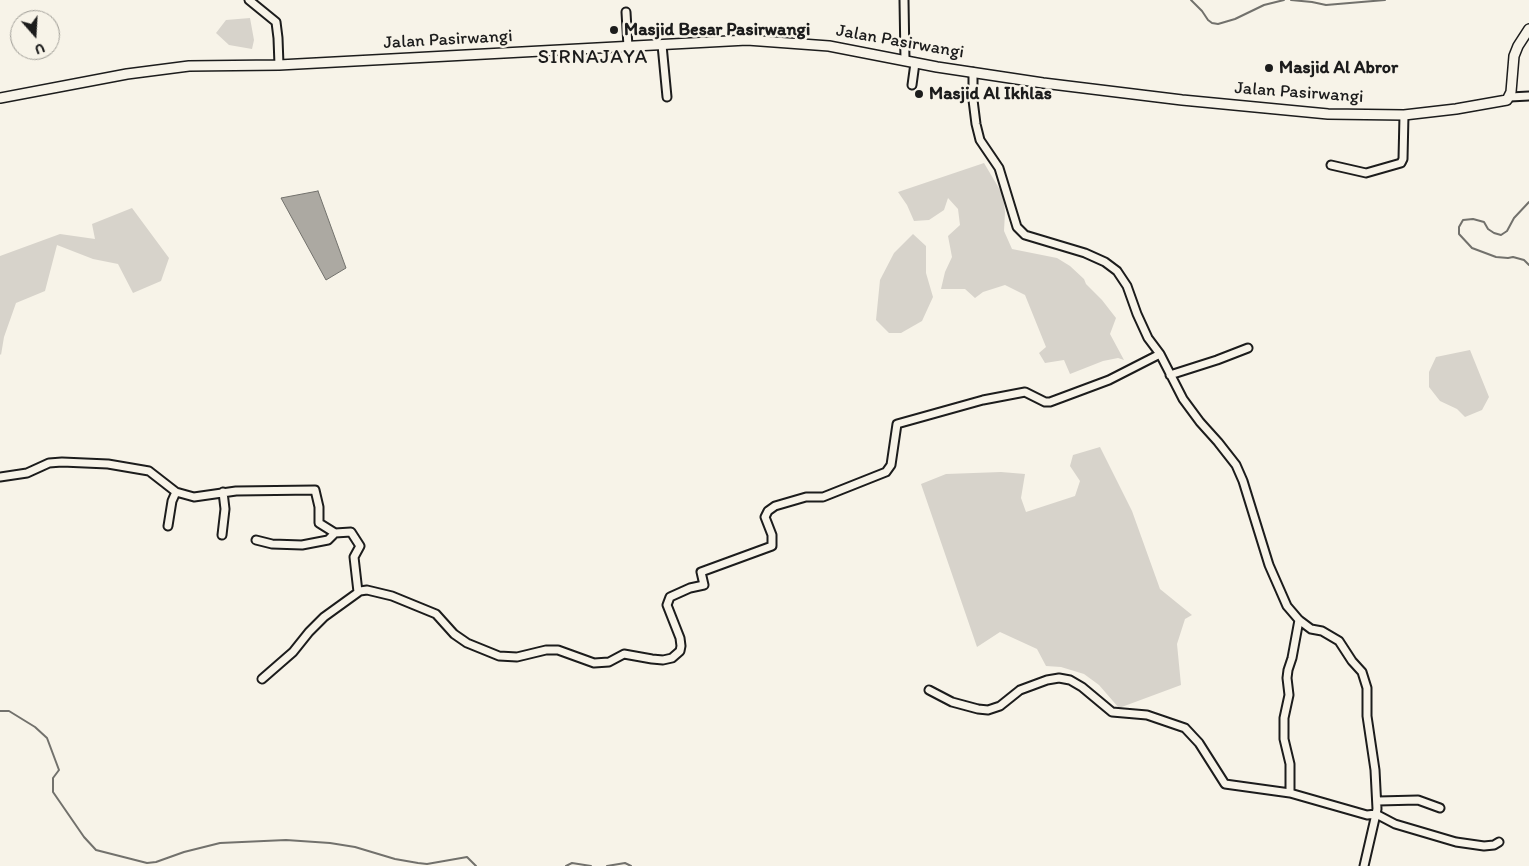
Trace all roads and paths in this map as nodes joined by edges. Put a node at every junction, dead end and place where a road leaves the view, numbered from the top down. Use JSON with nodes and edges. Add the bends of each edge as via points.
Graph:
{"nodes":[{"id":1,"x":249,"y":0,"type":"edge"},
{"id":2,"x":904,"y":0,"type":"edge"},
{"id":3,"x":626,"y":12,"type":"dead end"},
{"id":4,"x":1529,"y":29,"type":"edge"},
{"id":5,"x":662,"y":45,"type":"junction"},
{"id":6,"x":628,"y":47,"type":"junction"},
{"id":7,"x":905,"y":60,"type":"junction"},
{"id":8,"x":915,"y":62,"type":"junction"},
{"id":9,"x":279,"y":65,"type":"junction"},
{"id":10,"x":973,"y":72,"type":"junction"},
{"id":11,"x":912,"y":85,"type":"dead end"},
{"id":12,"x":1529,"y":96,"type":"edge"},
{"id":13,"x":1510,"y":97,"type":"junction"},
{"id":14,"x":0,"y":98,"type":"edge"},
{"id":15,"x":666,"y":98,"type":"dead end"},
{"id":16,"x":1404,"y":114,"type":"junction"},
{"id":17,"x":1331,"y":165,"type":"dead end"},
{"id":18,"x":1248,"y":348,"type":"dead end"},
{"id":19,"x":1160,"y":354,"type":"junction"},
{"id":20,"x":1170,"y":375,"type":"junction"},
{"id":21,"x":0,"y":477,"type":"edge"},
{"id":22,"x":176,"y":492,"type":"junction"},
{"id":23,"x":224,"y":492,"type":"junction"},
{"id":24,"x":168,"y":526,"type":"dead end"},
{"id":25,"x":335,"y":533,"type":"junction"},
{"id":26,"x":222,"y":535,"type":"dead end"},
{"id":27,"x":256,"y":540,"type":"dead end"},
{"id":28,"x":358,"y":592,"type":"junction"},
{"id":29,"x":1300,"y":620,"type":"junction"},
{"id":30,"x":262,"y":679,"type":"dead end"},
{"id":31,"x":929,"y":690,"type":"dead end"},
{"id":32,"x":1290,"y":793,"type":"junction"},
{"id":33,"x":1378,"y":801,"type":"junction"},
{"id":34,"x":1440,"y":808,"type":"dead end"},
{"id":35,"x":1376,"y":814,"type":"junction"},
{"id":36,"x":1499,"y":842,"type":"dead end"},
{"id":37,"x":1364,"y":866,"type":"edge"}],
"edges":[{"from":1,"to":9,"type":"street","via":[[276,22]]},
{"from":2,"to":7,"type":"street"},
{"from":3,"to":6,"type":"street"},
{"from":4,"to":13,"type":"street","via":[[1514,56]]},
{"from":5,"to":6,"type":"street","name":"Jalan Pasirwangi"},
{"from":5,"to":7,"type":"street","name":"Jalan Pasirwangi","via":[[768,41],[829,46]]},
{"from":5,"to":15,"type":"street"},
{"from":6,"to":9,"type":"street","name":"Jalan Pasirwangi"},
{"from":7,"to":8,"type":"street","name":"Jalan Pasirwangi"},
{"from":8,"to":10,"type":"street","name":"Jalan Pasirwangi"},
{"from":8,"to":11,"type":"street"},
{"from":9,"to":14,"type":"street","name":"Jalan Pasirwangi","via":[[189,66]]},
{"from":10,"to":16,"type":"street","name":"Jalan Pasirwangi","via":[[1043,84],[1211,103],[1328,114]]},
{"from":10,"to":19,"type":"street","via":[[973,100],[980,140],[999,168],[1017,227],[1024,234],[1085,254],[1117,271],[1127,286],[1148,338]]},
{"from":12,"to":13,"type":"street"},
{"from":13,"to":16,"type":"street","name":"Jalan Pasirwangi","via":[[1456,109]]},
{"from":16,"to":17,"type":"street","via":[[1400,163],[1366,173]]},
{"from":18,"to":20,"type":"street"},
{"from":19,"to":20,"type":"street"},
{"from":19,"to":28,"type":"street","via":[[1109,380],[1050,402],[1025,392],[897,424],[891,465],[886,472],[822,498],[806,497],[775,506],[765,518],[772,535],[772,546],[701,572],[704,585],[670,597],[666,605],[681,646],[672,658],[663,660],[624,654],[609,662],[594,663],[558,650],[518,657],[499,656],[467,643],[436,614],[379,592]]},
{"from":20,"to":29,"type":"street","via":[[1183,399],[1236,465],[1270,566],[1287,606]]},
{"from":21,"to":22,"type":"street","via":[[27,473],[48,463],[108,464],[149,471]]},
{"from":22,"to":23,"type":"street","via":[[194,497]]},
{"from":22,"to":24,"type":"street"},
{"from":23,"to":25,"type":"street","via":[[315,490],[319,523]]},
{"from":23,"to":26,"type":"street"},
{"from":25,"to":27,"type":"street","via":[[328,540],[302,545]]},
{"from":25,"to":28,"type":"street","via":[[351,532],[360,546],[354,557]]},
{"from":28,"to":30,"type":"street","via":[[324,617],[293,652]]},
{"from":29,"to":32,"type":"street","via":[[1288,670],[1289,695],[1284,718]]},
{"from":29,"to":33,"type":"street","via":[[1311,629],[1339,641],[1364,677]]},
{"from":31,"to":32,"type":"street","via":[[952,702],[988,710],[1000,706],[1020,690],[1047,680],[1070,680],[1112,712],[1147,715],[1184,728],[1199,743],[1225,784]]},
{"from":32,"to":35,"type":"street","via":[[1356,813]]},
{"from":33,"to":34,"type":"street","via":[[1418,800]]},
{"from":33,"to":35,"type":"street"},
{"from":35,"to":36,"type":"street","via":[[1395,824],[1456,842],[1484,846]]},
{"from":35,"to":37,"type":"street"}]}
